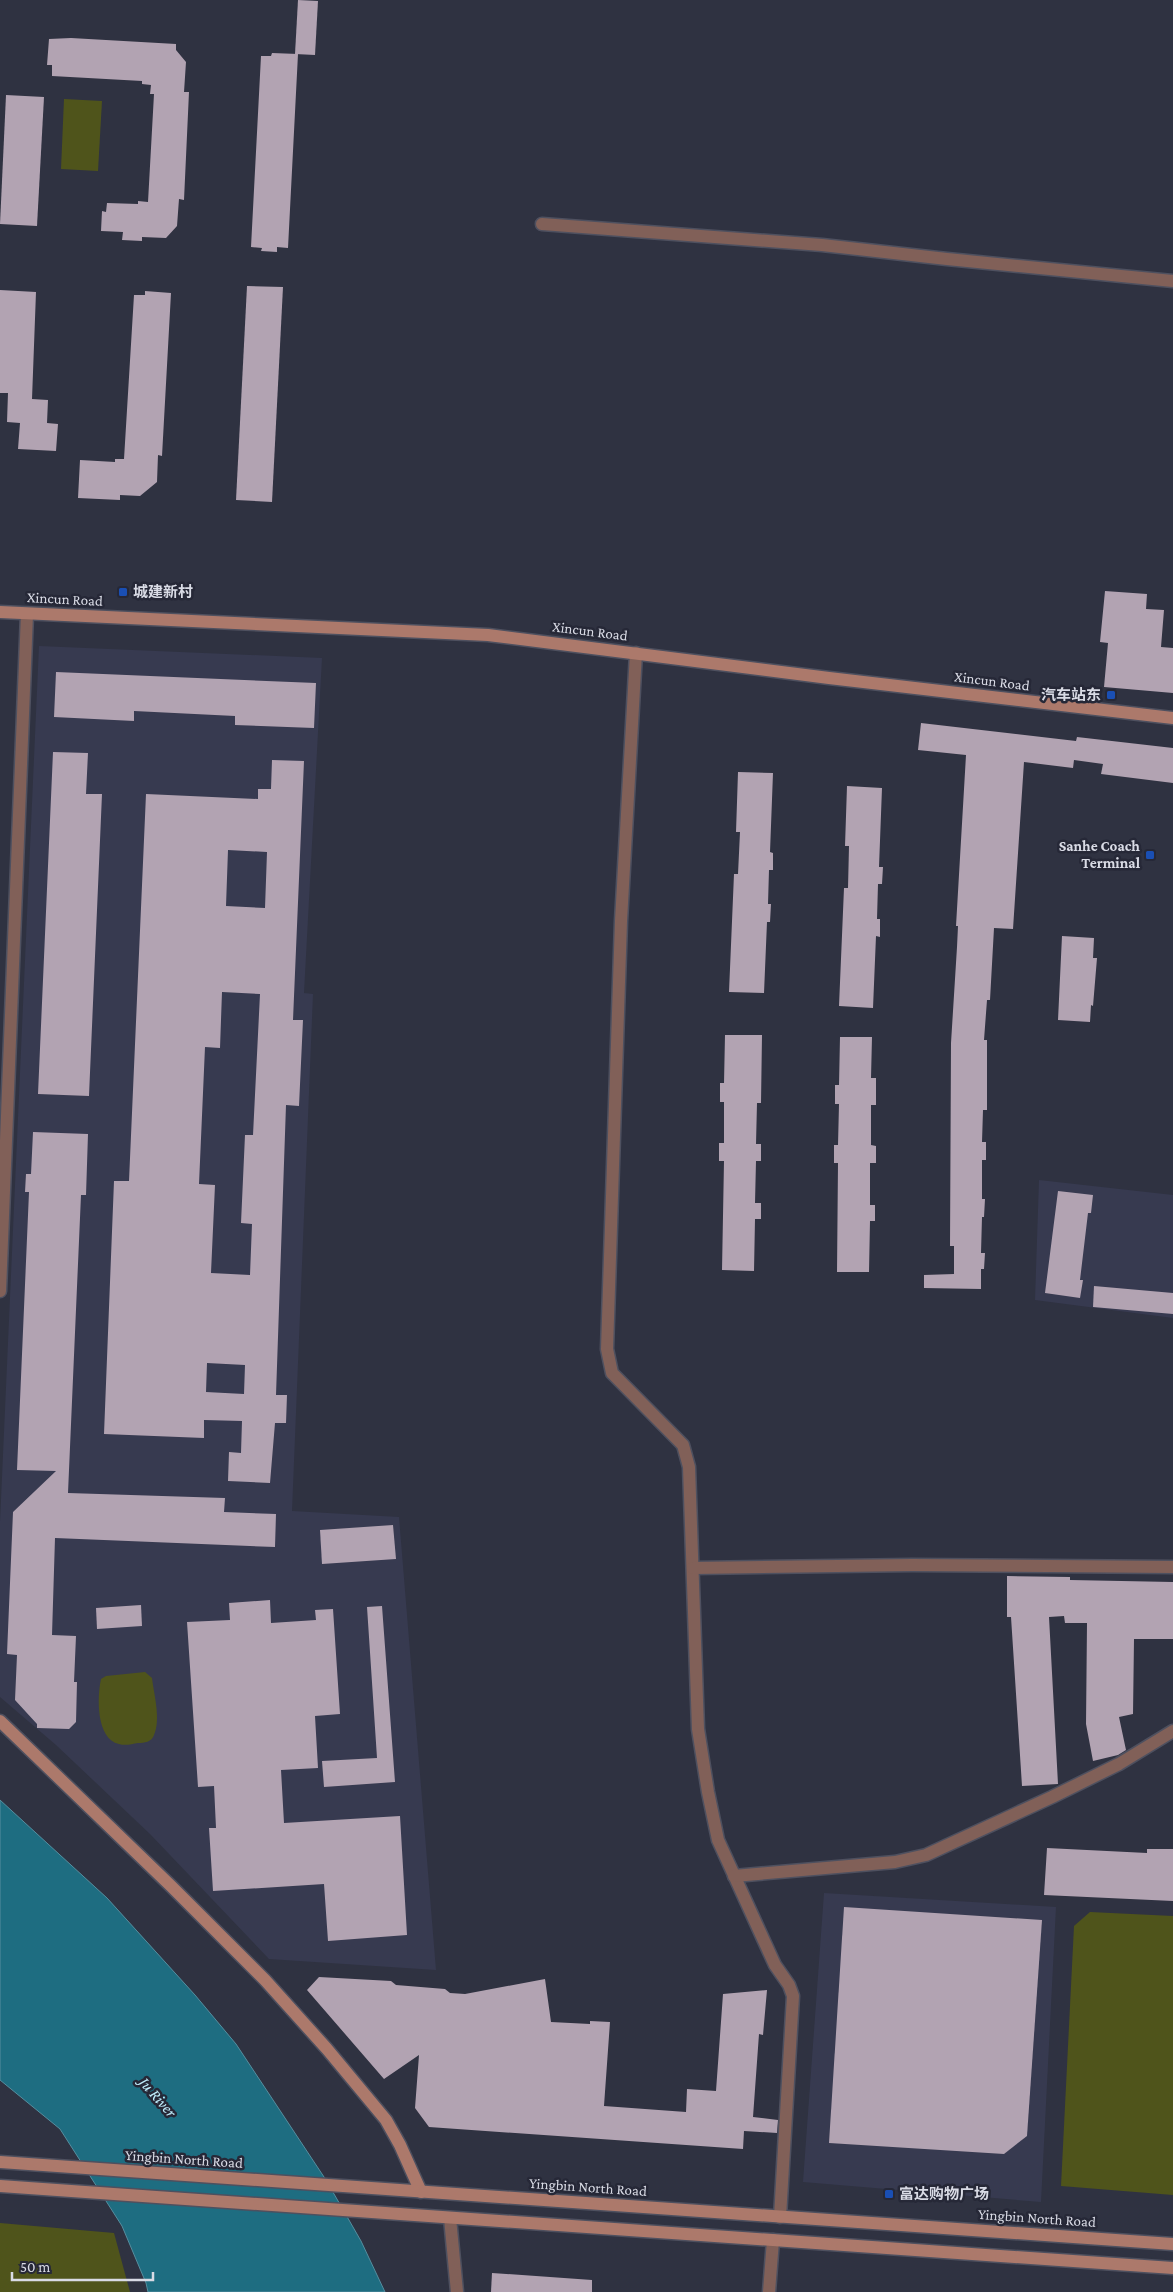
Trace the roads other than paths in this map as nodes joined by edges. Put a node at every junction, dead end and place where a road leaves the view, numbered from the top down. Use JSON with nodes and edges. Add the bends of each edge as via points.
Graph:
{"nodes":[{"id":1,"x":542,"y":224,"type":"dead end"},
{"id":2,"x":1173,"y":281,"type":"edge"},
{"id":3,"x":0,"y":612,"type":"edge"},
{"id":4,"x":26,"y":614,"type":"junction"},
{"id":5,"x":636,"y":653,"type":"junction"},
{"id":6,"x":1173,"y":718,"type":"edge"},
{"id":7,"x":0,"y":1291,"type":"edge"},
{"id":8,"x":1173,"y":1567,"type":"edge"},
{"id":9,"x":693,"y":1568,"type":"junction"},
{"id":10,"x":0,"y":1721,"type":"edge"},
{"id":11,"x":1173,"y":1731,"type":"edge"},
{"id":12,"x":734,"y":1876,"type":"junction"},
{"id":13,"x":0,"y":2162,"type":"edge"},
{"id":14,"x":0,"y":2186,"type":"edge"},
{"id":15,"x":421,"y":2192,"type":"junction"},
{"id":16,"x":780,"y":2216,"type":"junction"},
{"id":17,"x":450,"y":2218,"type":"junction"},
{"id":18,"x":773,"y":2240,"type":"junction"},
{"id":19,"x":1173,"y":2244,"type":"edge"},
{"id":20,"x":1173,"y":2268,"type":"edge"},
{"id":21,"x":456,"y":2292,"type":"edge"},
{"id":22,"x":769,"y":2292,"type":"edge"}],
"edges":[{"from":1,"to":2,"type":"street","via":[[822,245]]},
{"from":3,"to":4,"type":"main road","name":"Xincun Road"},
{"from":4,"to":5,"type":"main road","name":"Xincun Road","via":[[488,635]]},
{"from":4,"to":7,"type":"street"},
{"from":5,"to":6,"type":"main road","name":"Xincun Road"},
{"from":5,"to":9,"type":"street","via":[[621,921],[607,1349],[612,1373],[682,1445],[689,1467]]},
{"from":8,"to":9,"type":"street","via":[[912,1565]]},
{"from":9,"to":12,"type":"street","via":[[698,1729],[718,1840]]},
{"from":10,"to":15,"type":"main road","via":[[172,1886],[265,1980],[327,2049],[386,2120]]},
{"from":11,"to":12,"type":"street","via":[[1119,1764],[926,1855],[895,1862]]},
{"from":12,"to":16,"type":"street","via":[[793,1996]]},
{"from":13,"to":15,"type":"main road","name":"Yingbin North Road"},
{"from":14,"to":17,"type":"main road"},
{"from":15,"to":16,"type":"main road","name":"Yingbin North Road"},
{"from":16,"to":19,"type":"main road","name":"Yingbin North Road"},
{"from":17,"to":18,"type":"main road"},
{"from":17,"to":21,"type":"street"},
{"from":18,"to":20,"type":"main road"},
{"from":18,"to":22,"type":"street"}]}
